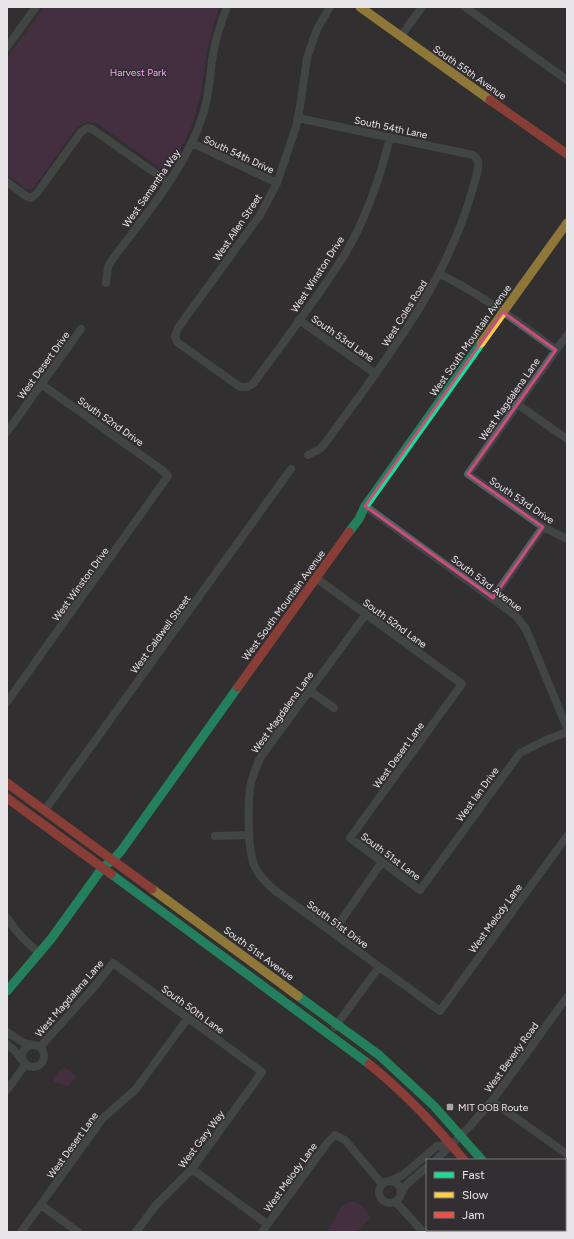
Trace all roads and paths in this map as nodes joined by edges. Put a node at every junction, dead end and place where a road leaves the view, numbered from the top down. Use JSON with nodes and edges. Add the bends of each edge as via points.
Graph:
{"nodes":[{"id":1,"x":36,"y":7,"type":"edge"},
{"id":2,"x":227,"y":7,"type":"edge"},
{"id":3,"x":330,"y":7,"type":"edge"},
{"id":4,"x":360,"y":7,"type":"edge"},
{"id":5,"x":422,"y":7,"type":"edge"},
{"id":6,"x":465,"y":7,"type":"edge"},
{"id":7,"x":401,"y":36,"type":"junction"},
{"id":8,"x":7,"y":47,"type":"edge"},
{"id":9,"x":567,"y":80,"type":"edge"},
{"id":10,"x":298,"y":118,"type":"junction"},
{"id":11,"x":390,"y":137,"type":"junction"},
{"id":12,"x":192,"y":143,"type":"junction"},
{"id":13,"x":567,"y":154,"type":"edge"},
{"id":14,"x":477,"y":158,"type":"joint"},
{"id":15,"x":7,"y":182,"type":"edge"},
{"id":16,"x":168,"y":182,"type":"junction"},
{"id":17,"x":277,"y":183,"type":"junction"},
{"id":18,"x":567,"y":222,"type":"edge"},
{"id":19,"x":440,"y":274,"type":"junction"},
{"id":20,"x":106,"y":283,"type":"dead end"},
{"id":21,"x":503,"y":312,"type":"junction"},
{"id":22,"x":300,"y":320,"type":"junction"},
{"id":23,"x":81,"y":329,"type":"dead end"},
{"id":24,"x":567,"y":335,"type":"edge"},
{"id":25,"x":556,"y":350,"type":"junction"},
{"id":26,"x":376,"y":374,"type":"junction"},
{"id":27,"x":41,"y":384,"type":"junction"},
{"id":28,"x":247,"y":387,"type":"joint"},
{"id":29,"x":517,"y":404,"type":"junction"},
{"id":30,"x":7,"y":432,"type":"edge"},
{"id":31,"x":567,"y":439,"type":"edge"},
{"id":32,"x":308,"y":455,"type":"dead end"},
{"id":33,"x":290,"y":469,"type":"dead end"},
{"id":34,"x":468,"y":474,"type":"joint"},
{"id":35,"x":168,"y":476,"type":"joint"},
{"id":36,"x":365,"y":506,"type":"junction"},
{"id":37,"x":543,"y":527,"type":"junction"},
{"id":38,"x":567,"y":539,"type":"edge"},
{"id":39,"x":316,"y":578,"type":"junction"},
{"id":40,"x":492,"y":598,"type":"junction"},
{"id":41,"x":366,"y":614,"type":"junction"},
{"id":42,"x":462,"y":684,"type":"joint"},
{"id":43,"x":310,"y":691,"type":"junction"},
{"id":44,"x":7,"y":702,"type":"edge"},
{"id":45,"x":334,"y":708,"type":"dead end"},
{"id":46,"x":567,"y":728,"type":"edge"},
{"id":47,"x":567,"y":732,"type":"edge"},
{"id":48,"x":7,"y":783,"type":"edge"},
{"id":49,"x":7,"y":798,"type":"edge"},
{"id":50,"x":45,"y":810,"type":"junction"},
{"id":51,"x":249,"y":835,"type":"junction"},
{"id":52,"x":215,"y":836,"type":"dead end"},
{"id":53,"x":567,"y":836,"type":"edge"},
{"id":54,"x":350,"y":838,"type":"joint"},
{"id":55,"x":113,"y":860,"type":"junction"},
{"id":56,"x":382,"y":862,"type":"junction"},
{"id":57,"x":103,"y":867,"type":"junction"},
{"id":58,"x":420,"y":890,"type":"joint"},
{"id":59,"x":7,"y":918,"type":"edge"},
{"id":60,"x":333,"y":932,"type":"junction"},
{"id":61,"x":40,"y":953,"type":"junction"},
{"id":62,"x":113,"y":963,"type":"joint"},
{"id":63,"x":379,"y":967,"type":"junction"},
{"id":64,"x":7,"y":991,"type":"edge"},
{"id":65,"x":567,"y":997,"type":"edge"},
{"id":66,"x":440,"y":1011,"type":"joint"},
{"id":67,"x":188,"y":1018,"type":"junction"},
{"id":68,"x":338,"y":1024,"type":"junction"},
{"id":69,"x":7,"y":1032,"type":"edge"},
{"id":70,"x":330,"y":1034,"type":"junction"},
{"id":71,"x":7,"y":1044,"type":"edge"},
{"id":72,"x":36,"y":1046,"type":"junction"},
{"id":73,"x":24,"y":1063,"type":"junction"},
{"id":74,"x":262,"y":1072,"type":"joint"},
{"id":75,"x":7,"y":1090,"type":"edge"},
{"id":76,"x":492,"y":1101,"type":"junction"},
{"id":77,"x":461,"y":1135,"type":"junction"},
{"id":78,"x":451,"y":1144,"type":"junction"},
{"id":79,"x":567,"y":1154,"type":"edge"},
{"id":80,"x":437,"y":1159,"type":"edge"},
{"id":81,"x":463,"y":1159,"type":"edge"},
{"id":82,"x":481,"y":1159,"type":"edge"},
{"id":83,"x":426,"y":1168,"type":"edge"},
{"id":84,"x":192,"y":1169,"type":"junction"},
{"id":85,"x":386,"y":1182,"type":"junction"},
{"id":86,"x":401,"y":1194,"type":"junction"},
{"id":87,"x":396,"y":1202,"type":"junction"},
{"id":88,"x":41,"y":1205,"type":"junction"},
{"id":89,"x":268,"y":1224,"type":"junction"},
{"id":90,"x":21,"y":1232,"type":"edge"},
{"id":91,"x":78,"y":1232,"type":"edge"},
{"id":92,"x":136,"y":1232,"type":"edge"},
{"id":93,"x":262,"y":1232,"type":"edge"},
{"id":94,"x":423,"y":1232,"type":"edge"}],
"edges":[{"from":1,"to":8,"type":"street"},
{"from":2,"to":12,"type":"street","name":"West Samantha Way","via":[[217,38],[204,113]]},
{"from":3,"to":10,"type":"street","name":"West Allen Street","via":[[317,29],[307,58]]},
{"from":4,"to":7,"type":"street","name":"South 55th Avenue"},
{"from":5,"to":7,"type":"street"},
{"from":6,"to":9,"type":"street"},
{"from":7,"to":13,"type":"street","name":"South 55th Avenue"},
{"from":10,"to":11,"type":"street","name":"South 54th Lane"},
{"from":10,"to":17,"type":"street","name":"West Allen Street"},
{"from":11,"to":14,"type":"street","name":"South 54th Lane"},
{"from":11,"to":22,"type":"street","name":"West Winston Drive","via":[[380,176],[358,229]]},
{"from":12,"to":16,"type":"street","name":"West Samantha Way"},
{"from":12,"to":17,"type":"street","name":"South 54th Drive"},
{"from":14,"to":19,"type":"street","name":"West Coles Road","via":[[479,165],[470,200]]},
{"from":15,"to":16,"type":"street","via":[[31,198],[81,132],[87,128]]},
{"from":16,"to":20,"type":"street","name":"West Samantha Way","via":[[112,260],[108,267]]},
{"from":17,"to":28,"type":"street","name":"West Allen Street","via":[[260,215],[178,328],[175,336],[177,342],[240,387]]},
{"from":18,"to":21,"type":"street","name":"West South Mountain Avenue"},
{"from":19,"to":21,"type":"street"},
{"from":19,"to":26,"type":"street","name":"West Coles Road","via":[[412,322]]},
{"from":21,"to":25,"type":"street"},
{"from":21,"to":36,"type":"street","name":"West South Mountain Avenue"},
{"from":22,"to":26,"type":"street","name":"South 53rd Lane"},
{"from":22,"to":28,"type":"street","name":"West Winston Drive","via":[[253,384]]},
{"from":23,"to":27,"type":"street","name":"West Desert Drive"},
{"from":24,"to":25,"type":"street","name":"West Magdalena Lane"},
{"from":25,"to":29,"type":"street","name":"West Magdalena Lane"},
{"from":26,"to":32,"type":"street","name":"West Coles Road","via":[[326,442],[320,449]]},
{"from":27,"to":30,"type":"street","name":"West Desert Drive"},
{"from":27,"to":35,"type":"street","name":"South 52nd Drive"},
{"from":29,"to":31,"type":"street"},
{"from":29,"to":34,"type":"street","name":"West Magdalena Lane"},
{"from":33,"to":50,"type":"street","name":"West Caldwell Street"},
{"from":34,"to":37,"type":"street","name":"South 53rd Drive"},
{"from":35,"to":44,"type":"street","name":"West Winston Drive"},
{"from":36,"to":39,"type":"street","name":"West South Mountain Avenue","via":[[359,519]]},
{"from":36,"to":40,"type":"street","name":"South 53rd Avenue"},
{"from":37,"to":38,"type":"street","name":"South 53rd Drive"},
{"from":37,"to":40,"type":"street"},
{"from":39,"to":41,"type":"street","name":"South 52nd Lane"},
{"from":39,"to":55,"type":"street","name":"West South Mountain Avenue"},
{"from":40,"to":46,"type":"street","name":"South 53rd Avenue","via":[[516,616],[526,628]]},
{"from":41,"to":42,"type":"street","name":"South 52nd Lane"},
{"from":41,"to":43,"type":"street","name":"West Magdalena Lane"},
{"from":42,"to":54,"type":"street","name":"West Desert Lane"},
{"from":43,"to":45,"type":"street"},
{"from":43,"to":51,"type":"street","name":"West Magdalena Lane","via":[[260,758],[250,787]]},
{"from":47,"to":58,"type":"street","name":"West Ian Drive","via":[[520,753]]},
{"from":48,"to":50,"type":"street","name":"South 51st Avenue"},
{"from":49,"to":57,"type":"street"},
{"from":50,"to":55,"type":"street","name":"South 51st Avenue"},
{"from":51,"to":52,"type":"street"},
{"from":51,"to":60,"type":"street","name":"South 51st Drive","via":[[254,866],[261,878]]},
{"from":53,"to":66,"type":"street","name":"West Melody Lane"},
{"from":54,"to":56,"type":"street","name":"South 51st Lane"},
{"from":55,"to":57,"type":"street","name":"West South Mountain Avenue"},
{"from":55,"to":68,"type":"street","name":"South 51st Avenue"},
{"from":56,"to":58,"type":"street","name":"South 51st Lane"},
{"from":56,"to":60,"type":"street"},
{"from":57,"to":61,"type":"street","name":"West South Mountain Avenue"},
{"from":57,"to":70,"type":"street"},
{"from":59,"to":61,"type":"street","via":[[27,944]]},
{"from":60,"to":63,"type":"street","name":"South 51st Drive"},
{"from":61,"to":64,"type":"street","name":"West South Mountain Avenue"},
{"from":62,"to":67,"type":"street","name":"South 50th Lane"},
{"from":62,"to":72,"type":"street","name":"West Magdalena Lane","via":[[94,987]]},
{"from":63,"to":66,"type":"street","name":"South 51st Drive"},
{"from":63,"to":68,"type":"street"},
{"from":65,"to":76,"type":"street","name":"West Beverly Road"},
{"from":67,"to":74,"type":"street","name":"South 50th Lane"},
{"from":67,"to":88,"type":"street","name":"West Desert Lane","via":[[135,1090],[103,1118]]},
{"from":68,"to":70,"type":"street"},
{"from":68,"to":77,"type":"street","name":"South 51st Avenue","via":[[403,1076]]},
{"from":69,"to":72,"type":"street","via":[[24,1043]]},
{"from":70,"to":78,"type":"street","via":[[392,1083],[428,1117]]},
{"from":71,"to":73,"type":"street"},
{"from":72,"to":73,"type":"street","name":"West Magdalena Lane","via":[[27,1047],[23,1051]]},
{"from":72,"to":73,"type":"street","name":"West Magdalena Lane","via":[[44,1052],[43,1062],[35,1068]]},
{"from":73,"to":75,"type":"street","name":"West Magdalena Lane"},
{"from":74,"to":84,"type":"street","name":"West Gary Way"},
{"from":76,"to":77,"type":"street","name":"West Beverly Road"},
{"from":76,"to":79,"type":"street"},
{"from":77,"to":78,"type":"street","name":"West Beverly Road"},
{"from":77,"to":82,"type":"street","name":"South 51st Avenue"},
{"from":78,"to":80,"type":"street","name":"West Beverly Road"},
{"from":78,"to":81,"type":"street"},
{"from":78,"to":85,"type":"street","name":"West Beverly Road","via":[[437,1146],[403,1175]]},
{"from":83,"to":86,"type":"street"},
{"from":84,"to":89,"type":"street"},
{"from":84,"to":92,"type":"street","name":"West Gary Way","via":[[156,1205]]},
{"from":85,"to":86,"type":"street","via":[[398,1185]]},
{"from":85,"to":87,"type":"street","via":[[378,1191],[380,1199],[388,1204]]},
{"from":85,"to":89,"type":"street","name":"West Melody Lane","via":[[345,1140],[335,1135]]},
{"from":86,"to":87,"type":"street"},
{"from":87,"to":94,"type":"street"},
{"from":88,"to":90,"type":"street","name":"West Desert Lane"},
{"from":88,"to":91,"type":"street"},
{"from":89,"to":93,"type":"street","name":"West Melody Lane"}]}
